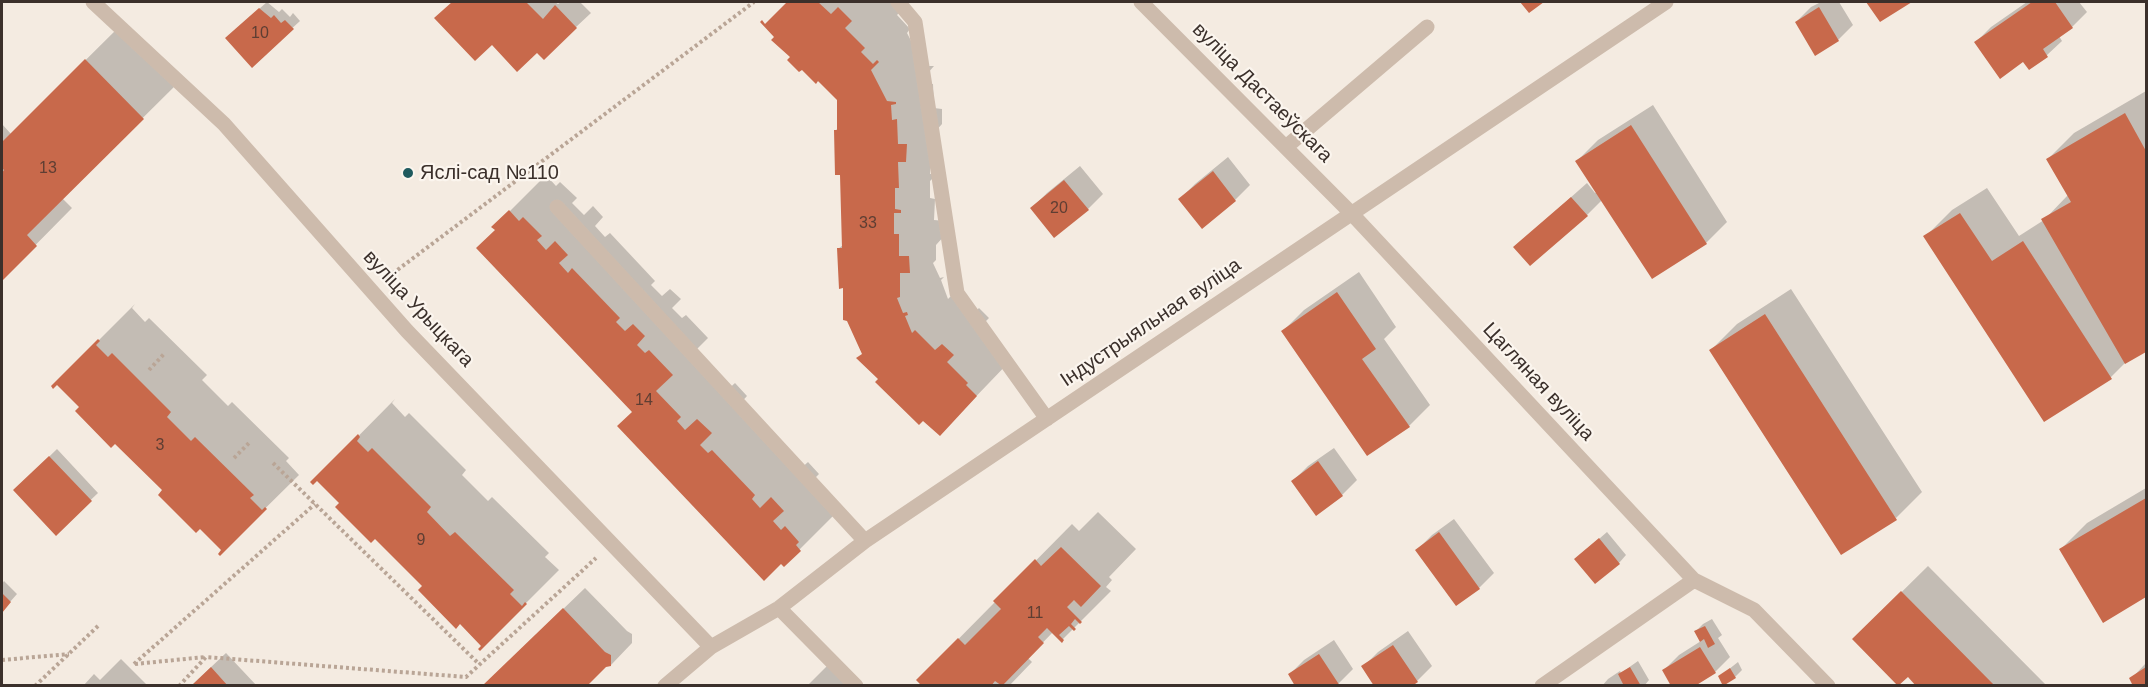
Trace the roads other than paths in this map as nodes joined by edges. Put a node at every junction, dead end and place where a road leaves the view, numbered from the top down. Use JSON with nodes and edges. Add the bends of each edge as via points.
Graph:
{"nodes":[{"id":1,"x":93,"y":2,"type":"edge"},
{"id":2,"x":898,"y":2,"type":"edge"},
{"id":3,"x":1142,"y":2,"type":"edge"},
{"id":4,"x":1666,"y":2,"type":"edge"},
{"id":5,"x":1427,"y":27,"type":"dead end"},
{"id":6,"x":1286,"y":147,"type":"junction"},
{"id":7,"x":557,"y":207,"type":"dead end"},
{"id":8,"x":1352,"y":214,"type":"junction"},
{"id":9,"x":1047,"y":419,"type":"junction"},
{"id":10,"x":865,"y":542,"type":"junction"},
{"id":11,"x":1694,"y":580,"type":"junction"},
{"id":12,"x":779,"y":608,"type":"junction"},
{"id":13,"x":711,"y":646,"type":"junction"},
{"id":14,"x":665,"y":686,"type":"edge"},
{"id":15,"x":856,"y":686,"type":"edge"},
{"id":16,"x":1542,"y":686,"type":"edge"},
{"id":17,"x":1828,"y":686,"type":"edge"}],
"edges":[{"from":1,"to":13,"type":"street","name":"вуліца Урыцкага","via":[[224,124],[407,331]]},
{"from":2,"to":9,"type":"street","via":[[915,22],[957,293]]},
{"from":3,"to":6,"type":"street","name":"вуліца Дастаеўскага"},
{"from":4,"to":8,"type":"street","name":"Індустрыяльная вуліца"},
{"from":5,"to":6,"type":"street"},
{"from":6,"to":8,"type":"street","name":"вуліца Дастаеўскага"},
{"from":7,"to":10,"type":"street"},
{"from":8,"to":9,"type":"street","name":"Індустрыяльная вуліца"},
{"from":8,"to":11,"type":"street","name":"Цагляная вуліца"},
{"from":9,"to":10,"type":"street","name":"Індустрыяльная вуліца"},
{"from":10,"to":12,"type":"street","name":"Індустрыяльная вуліца"},
{"from":11,"to":16,"type":"street"},
{"from":11,"to":17,"type":"street","name":"Цагляная вуліца","via":[[1754,610]]},
{"from":12,"to":13,"type":"street","name":"Індустрыяльная вуліца"},
{"from":12,"to":15,"type":"street"},
{"from":13,"to":14,"type":"street","name":"Індустрыяльная вуліца"}]}
